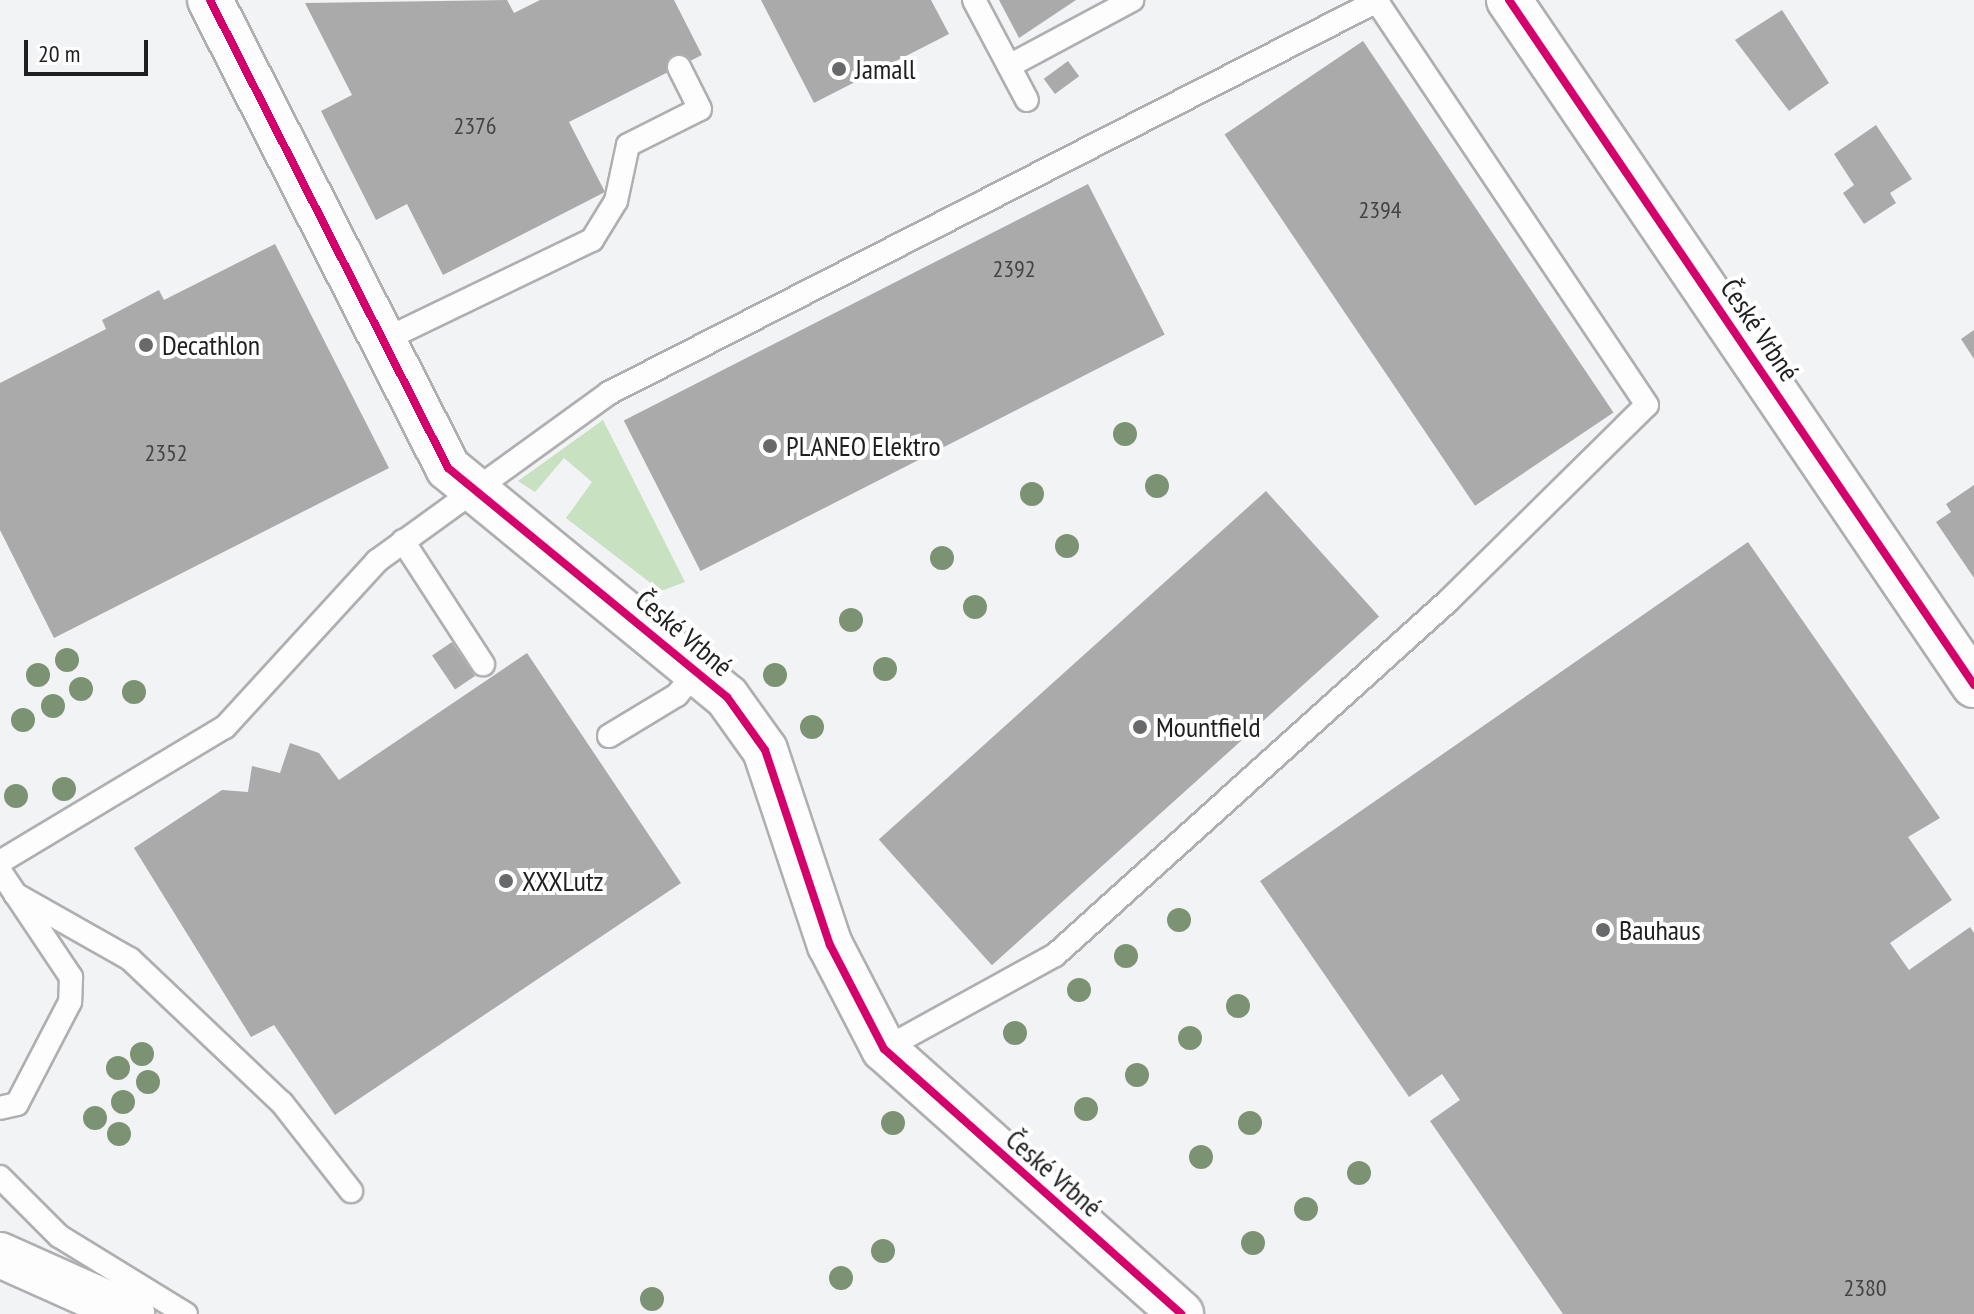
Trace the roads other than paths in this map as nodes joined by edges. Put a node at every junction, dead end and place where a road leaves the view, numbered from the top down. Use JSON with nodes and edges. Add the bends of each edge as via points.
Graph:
{"nodes":[{"id":1,"x":210,"y":0,"type":"edge"},
{"id":2,"x":974,"y":0,"type":"edge"},
{"id":3,"x":1132,"y":0,"type":"edge"},
{"id":4,"x":1378,"y":0,"type":"edge"},
{"id":5,"x":1509,"y":0,"type":"edge"},
{"id":6,"x":1009,"y":66,"type":"junction"},
{"id":7,"x":679,"y":67,"type":"dead end"},
{"id":8,"x":1027,"y":100,"type":"dead end"},
{"id":9,"x":382,"y":341,"type":"junction"},
{"id":10,"x":471,"y":492,"type":"junction"},
{"id":11,"x":403,"y":541,"type":"junction"},
{"id":12,"x":483,"y":664,"type":"dead end"},
{"id":13,"x":699,"y":668,"type":"junction"},
{"id":14,"x":1974,"y":685,"type":"edge"},
{"id":15,"x":609,"y":736,"type":"dead end"},
{"id":16,"x":0,"y":862,"type":"edge"},
{"id":17,"x":0,"y":871,"type":"edge"},
{"id":18,"x":15,"y":894,"type":"junction"},
{"id":19,"x":884,"y":1049,"type":"junction"},
{"id":20,"x":0,"y":1108,"type":"edge"},
{"id":21,"x":0,"y":1177,"type":"edge"},
{"id":22,"x":351,"y":1191,"type":"dead end"},
{"id":23,"x":0,"y":1255,"type":"edge"},
{"id":24,"x":132,"y":1314,"type":"edge"},
{"id":25,"x":186,"y":1314,"type":"edge"},
{"id":26,"x":1181,"y":1314,"type":"edge"}],
"edges":[{"from":1,"to":9,"type":"street","name":"České Vrbné"},
{"from":2,"to":6,"type":"lane"},
{"from":3,"to":6,"type":"lane"},
{"from":4,"to":10,"type":"lane","via":[[609,393]]},
{"from":4,"to":19,"type":"lane","via":[[1647,405],[1448,601],[1055,955]]},
{"from":5,"to":14,"type":"street","name":"České Vrbné"},
{"from":6,"to":8,"type":"lane"},
{"from":7,"to":9,"type":"lane","via":[[700,109],[628,145],[616,201],[592,240]]},
{"from":9,"to":10,"type":"street","name":"České Vrbné","via":[[448,468]]},
{"from":10,"to":11,"type":"lane"},
{"from":10,"to":13,"type":"street","name":"České Vrbné"},
{"from":11,"to":12,"type":"lane"},
{"from":11,"to":16,"type":"lane","via":[[304,633],[225,727]]},
{"from":13,"to":15,"type":"lane","via":[[677,695]]},
{"from":13,"to":19,"type":"street","name":"České Vrbné","via":[[765,750],[830,945]]},
{"from":17,"to":18,"type":"lane"},
{"from":18,"to":20,"type":"lane","via":[[71,977],[70,1002],[17,1104]]},
{"from":18,"to":22,"type":"lane","via":[[130,959],[282,1103]]},
{"from":19,"to":26,"type":"street","name":"České Vrbné"},
{"from":21,"to":25,"type":"lane","via":[[59,1236]]},
{"from":23,"to":24,"type":"street"}]}
